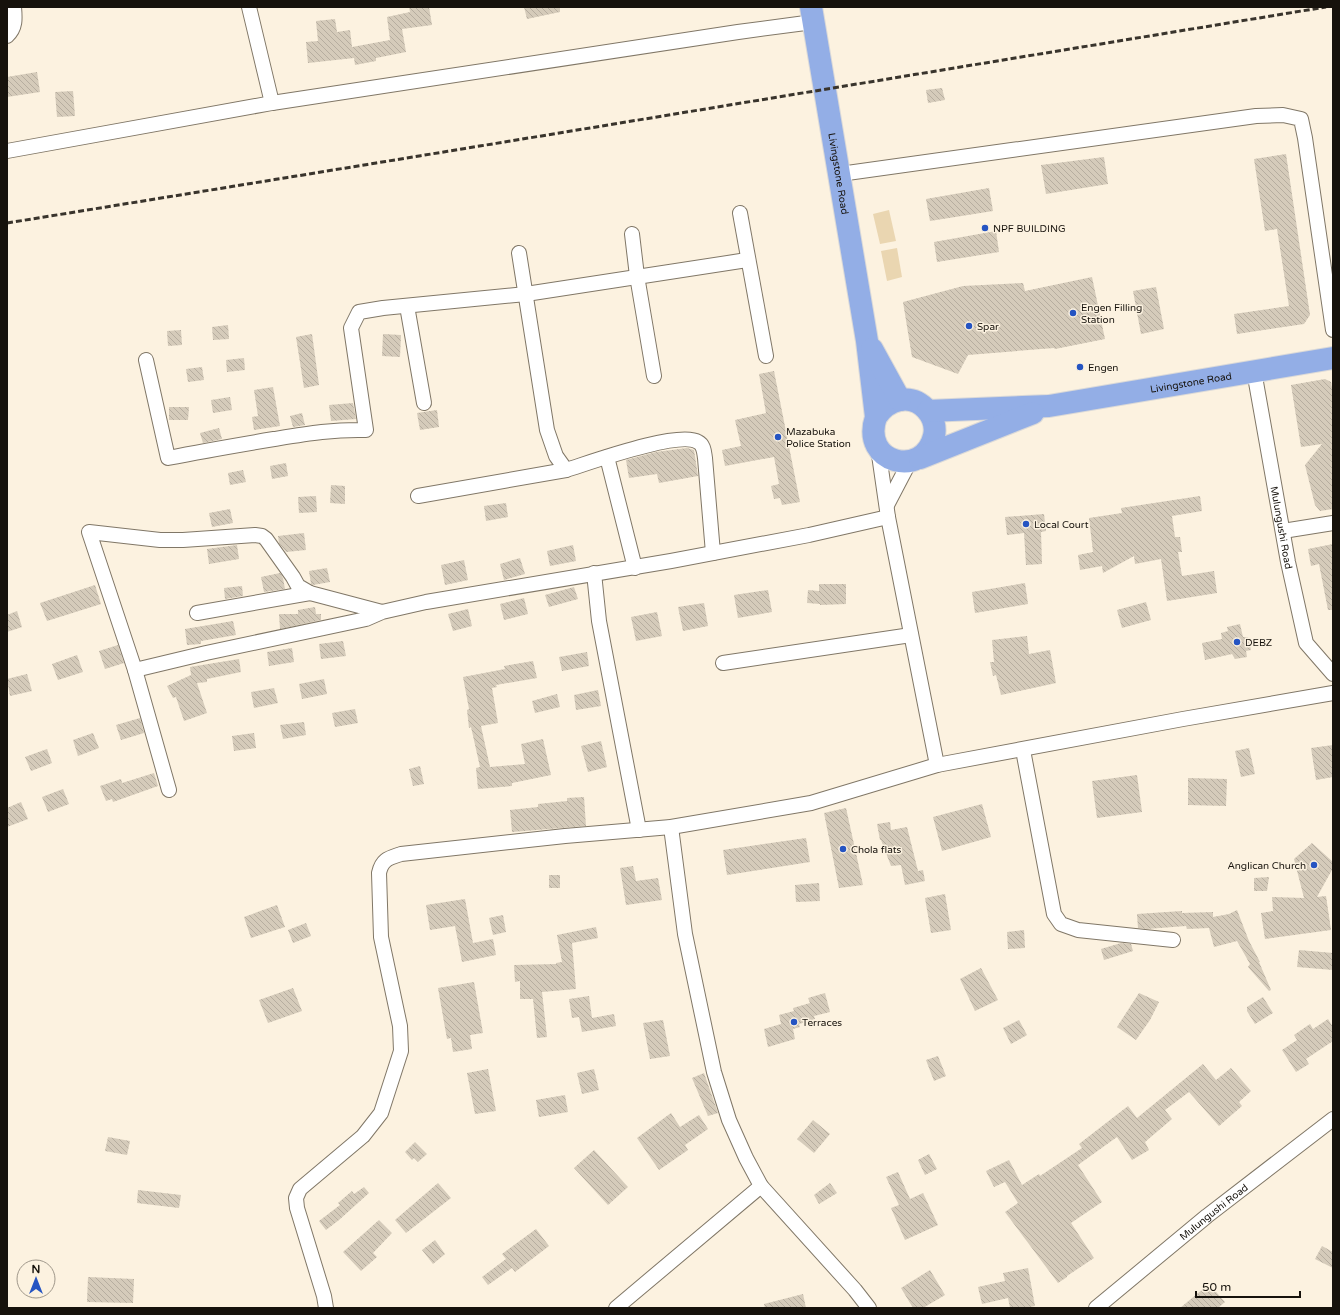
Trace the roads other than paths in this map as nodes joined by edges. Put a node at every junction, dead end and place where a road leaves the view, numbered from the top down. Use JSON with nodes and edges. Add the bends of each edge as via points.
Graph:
{"nodes":[{"id":1,"x":14,"y":7,"type":"edge"},
{"id":2,"x":249,"y":7,"type":"edge"},
{"id":3,"x":812,"y":14,"type":"edge"},
{"id":4,"x":7,"y":36,"type":"edge"},
{"id":5,"x":272,"y":103,"type":"junction"},
{"id":6,"x":7,"y":151,"type":"edge"},
{"id":7,"x":840,"y":174,"type":"junction"},
{"id":8,"x":740,"y":213,"type":"dead end"},
{"id":9,"x":632,"y":234,"type":"dead end"},
{"id":10,"x":519,"y":253,"type":"dead end"},
{"id":11,"x":748,"y":260,"type":"junction"},
{"id":12,"x":637,"y":276,"type":"junction"},
{"id":13,"x":526,"y":294,"type":"junction"},
{"id":14,"x":407,"y":306,"type":"junction"},
{"id":15,"x":1333,"y":330,"type":"edge"},
{"id":16,"x":867,"y":341,"type":"junction"},
{"id":17,"x":766,"y":356,"type":"dead end"},
{"id":18,"x":1333,"y":358,"type":"edge"},
{"id":19,"x":146,"y":360,"type":"dead end"},
{"id":20,"x":1254,"y":371,"type":"junction"},
{"id":21,"x":654,"y":376,"type":"dead end"},
{"id":22,"x":900,"y":400,"type":"junction"},
{"id":23,"x":424,"y":403,"type":"dead end"},
{"id":24,"x":1049,"y":406,"type":"junction"},
{"id":25,"x":928,"y":411,"type":"junction"},
{"id":26,"x":876,"y":416,"type":"junction"},
{"id":27,"x":878,"y":448,"type":"junction"},
{"id":28,"x":607,"y":457,"type":"junction"},
{"id":29,"x":913,"y":460,"type":"junction"},
{"id":30,"x":566,"y":470,"type":"junction"},
{"id":31,"x":418,"y":496,"type":"dead end"},
{"id":32,"x":888,"y":511,"type":"junction"},
{"id":33,"x":1333,"y":523,"type":"edge"},
{"id":34,"x":1283,"y":531,"type":"junction"},
{"id":35,"x":713,"y":553,"type":"junction"},
{"id":36,"x":635,"y":568,"type":"junction"},
{"id":37,"x":594,"y":573,"type":"junction"},
{"id":38,"x":310,"y":593,"type":"junction"},
{"id":39,"x":382,"y":612,"type":"junction"},
{"id":40,"x":197,"y":613,"type":"dead end"},
{"id":41,"x":911,"y":635,"type":"junction"},
{"id":42,"x":722,"y":663,"type":"dead end"},
{"id":43,"x":135,"y":670,"type":"junction"},
{"id":44,"x":1333,"y":674,"type":"edge"},
{"id":45,"x":1333,"y":693,"type":"edge"},
{"id":46,"x":1023,"y":750,"type":"junction"},
{"id":47,"x":937,"y":765,"type":"junction"},
{"id":48,"x":169,"y":790,"type":"dead end"},
{"id":49,"x":671,"y":827,"type":"junction"},
{"id":50,"x":639,"y":830,"type":"junction"},
{"id":51,"x":1173,"y":940,"type":"dead end"},
{"id":52,"x":1333,"y":1119,"type":"edge"},
{"id":53,"x":761,"y":1186,"type":"junction"},
{"id":54,"x":326,"y":1308,"type":"edge"},
{"id":55,"x":616,"y":1308,"type":"edge"},
{"id":56,"x":869,"y":1308,"type":"edge"},
{"id":57,"x":1096,"y":1308,"type":"edge"}],
"edges":[{"from":1,"to":4,"type":"street","via":[[14,27]]},
{"from":2,"to":5,"type":"street"},
{"from":3,"to":5,"type":"street","via":[[738,32]]},
{"from":3,"to":7,"type":"highway","name":"Livingstone Road"},
{"from":5,"to":6,"type":"street"},
{"from":7,"to":15,"type":"street","via":[[1256,116],[1284,115],[1301,119]]},
{"from":7,"to":16,"type":"highway","name":"Livingstone Road"},
{"from":8,"to":11,"type":"street"},
{"from":9,"to":12,"type":"street"},
{"from":10,"to":13,"type":"street"},
{"from":11,"to":12,"type":"street"},
{"from":11,"to":17,"type":"street"},
{"from":12,"to":13,"type":"street"},
{"from":12,"to":21,"type":"street"},
{"from":13,"to":14,"type":"street"},
{"from":13,"to":30,"type":"street","via":[[547,430],[556,456]]},
{"from":14,"to":19,"type":"street","via":[[359,312],[351,328],[366,430],[325,431],[168,458]]},
{"from":14,"to":23,"type":"street"},
{"from":16,"to":22,"type":"highway","name":"Livingstone Road"},
{"from":16,"to":26,"type":"highway","name":"Livingstone Road"},
{"from":18,"to":20,"type":"highway","name":"Livingstone Road"},
{"from":20,"to":24,"type":"highway","name":"Livingstone Road"},
{"from":20,"to":34,"type":"street","name":"Mulungushi Road"},
{"from":22,"to":25,"type":"highway","via":[[916,402]]},
{"from":22,"to":26,"type":"highway","via":[[890,402]]},
{"from":24,"to":25,"type":"highway","name":"Livingstone Road"},
{"from":24,"to":29,"type":"highway","name":"Livingstone Road"},
{"from":25,"to":29,"type":"highway","via":[[933,421],[934,438],[926,452]]},
{"from":26,"to":27,"type":"highway","name":"Livingstone Road","via":[[872,433]]},
{"from":27,"to":29,"type":"highway","name":"Livingstone Road","via":[[886,457],[898,461]]},
{"from":27,"to":32,"type":"street"},
{"from":28,"to":30,"type":"street"},
{"from":28,"to":35,"type":"street","via":[[667,440],[690,439],[698,442],[702,446],[705,458]]},
{"from":28,"to":36,"type":"street"},
{"from":29,"to":32,"type":"street"},
{"from":30,"to":31,"type":"street"},
{"from":32,"to":35,"type":"street","via":[[809,535]]},
{"from":32,"to":41,"type":"street"},
{"from":33,"to":34,"type":"street"},
{"from":34,"to":44,"type":"street","name":"Mulungushi Road","via":[[1306,643]]},
{"from":35,"to":36,"type":"street"},
{"from":36,"to":37,"type":"street"},
{"from":37,"to":39,"type":"street"},
{"from":37,"to":50,"type":"street","via":[[599,621]]},
{"from":38,"to":39,"type":"street"},
{"from":38,"to":40,"type":"street"},
{"from":38,"to":43,"type":"street","via":[[298,586],[272,546],[262,536],[175,540],[89,532]]},
{"from":39,"to":43,"type":"street","via":[[366,619]]},
{"from":41,"to":42,"type":"street"},
{"from":41,"to":47,"type":"street"},
{"from":43,"to":48,"type":"street"},
{"from":45,"to":46,"type":"street"},
{"from":46,"to":47,"type":"street"},
{"from":46,"to":51,"type":"street","via":[[1054,914],[1061,924],[1078,930]]},
{"from":47,"to":49,"type":"street","via":[[811,803]]},
{"from":49,"to":50,"type":"street"},
{"from":49,"to":53,"type":"street","via":[[685,934],[714,1072],[729,1120]]},
{"from":50,"to":54,"type":"street","via":[[401,854],[380,866],[380,937],[400,1026],[402,1051],[381,1113],[363,1136],[300,1189],[296,1198]]},
{"from":52,"to":57,"type":"street","name":"Mulungushi Road","via":[[1207,1216]]},
{"from":53,"to":55,"type":"street"},
{"from":53,"to":56,"type":"street"}]}
